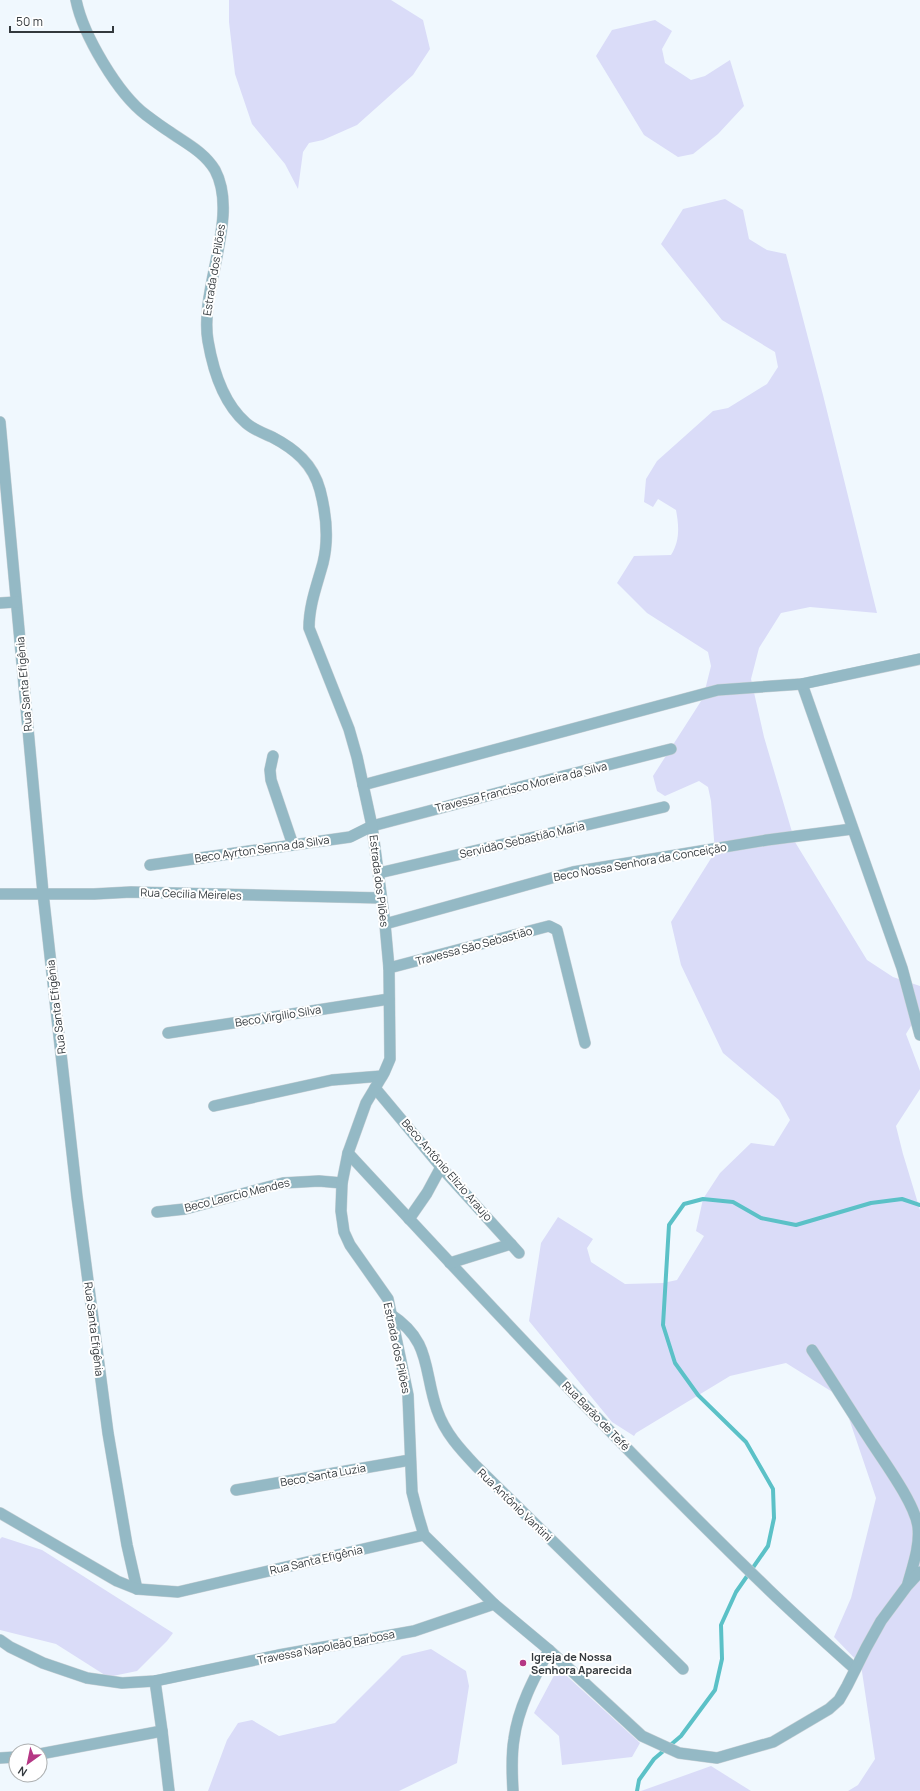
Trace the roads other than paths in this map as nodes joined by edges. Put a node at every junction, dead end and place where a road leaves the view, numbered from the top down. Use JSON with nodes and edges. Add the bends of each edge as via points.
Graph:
{"nodes":[{"id":1,"x":76,"y":0,"type":"edge"},
{"id":2,"x":0,"y":422,"type":"edge"},
{"id":3,"x":16,"y":602,"type":"junction"},
{"id":4,"x":0,"y":603,"type":"edge"},
{"id":5,"x":920,"y":659,"type":"edge"},
{"id":6,"x":802,"y":684,"type":"junction"},
{"id":7,"x":671,"y":749,"type":"dead end"},
{"id":8,"x":273,"y":756,"type":"dead end"},
{"id":9,"x":363,"y":785,"type":"junction"},
{"id":10,"x":664,"y":807,"type":"dead end"},
{"id":11,"x":372,"y":826,"type":"junction"},
{"id":12,"x":852,"y":829,"type":"junction"},
{"id":13,"x":293,"y":845,"type":"junction"},
{"id":14,"x":150,"y":865,"type":"dead end"},
{"id":15,"x":379,"y":873,"type":"junction"},
{"id":16,"x":43,"y":893,"type":"junction"},
{"id":17,"x":0,"y":894,"type":"edge"},
{"id":18,"x":382,"y":898,"type":"junction"},
{"id":19,"x":385,"y":924,"type":"junction"},
{"id":20,"x":389,"y":968,"type":"junction"},
{"id":21,"x":389,"y":999,"type":"junction"},
{"id":22,"x":168,"y":1034,"type":"dead end"},
{"id":23,"x":920,"y":1035,"type":"edge"},
{"id":24,"x":585,"y":1043,"type":"dead end"},
{"id":25,"x":382,"y":1076,"type":"junction"},
{"id":26,"x":375,"y":1088,"type":"junction"},
{"id":27,"x":214,"y":1106,"type":"dead end"},
{"id":28,"x":348,"y":1153,"type":"junction"},
{"id":29,"x":441,"y":1167,"type":"junction"},
{"id":30,"x":342,"y":1183,"type":"junction"},
{"id":31,"x":157,"y":1212,"type":"dead end"},
{"id":32,"x":409,"y":1219,"type":"junction"},
{"id":33,"x":511,"y":1244,"type":"junction"},
{"id":34,"x":519,"y":1253,"type":"dead end"},
{"id":35,"x":450,"y":1263,"type":"junction"},
{"id":36,"x":390,"y":1314,"type":"junction"},
{"id":37,"x":812,"y":1350,"type":"dead end"},
{"id":38,"x":410,"y":1460,"type":"junction"},
{"id":39,"x":236,"y":1490,"type":"dead end"},
{"id":40,"x":0,"y":1513,"type":"edge"},
{"id":41,"x":424,"y":1535,"type":"junction"},
{"id":42,"x":920,"y":1572,"type":"edge"},
{"id":43,"x":907,"y":1586,"type":"junction"},
{"id":44,"x":137,"y":1589,"type":"junction"},
{"id":45,"x":494,"y":1604,"type":"junction"},
{"id":46,"x":0,"y":1640,"type":"edge"},
{"id":47,"x":548,"y":1650,"type":"junction"},
{"id":48,"x":683,"y":1669,"type":"dead end"},
{"id":49,"x":855,"y":1669,"type":"junction"},
{"id":50,"x":155,"y":1681,"type":"junction"},
{"id":51,"x":162,"y":1731,"type":"junction"},
{"id":52,"x":48,"y":1752,"type":"edge"},
{"id":53,"x":169,"y":1791,"type":"edge"},
{"id":54,"x":513,"y":1791,"type":"edge"}],
"edges":[{"from":1,"to":9,"type":"street","name":"Estrada dos Pilões","via":[[84,25],[112,77],[144,113],[197,149],[211,164],[218,178],[223,212],[207,304],[208,340],[213,364],[228,404],[247,424],[286,445],[303,458],[320,489],[326,524],[326,543],[309,613],[309,628],[349,729]]},
{"from":2,"to":3,"type":"street","name":"Rua Santa Efigênia"},
{"from":3,"to":4,"type":"street"},
{"from":3,"to":16,"type":"street","name":"Rua Santa Efigênia"},
{"from":5,"to":6,"type":"street"},
{"from":6,"to":9,"type":"street","via":[[718,690]]},
{"from":6,"to":12,"type":"street"},
{"from":7,"to":11,"type":"street","name":"Travessa Francisco Moreira da Silva"},
{"from":8,"to":13,"type":"street","via":[[271,780]]},
{"from":9,"to":11,"type":"street","name":"Estrada dos Pilões"},
{"from":10,"to":15,"type":"street","name":"Servidão Sebastião Maria"},
{"from":11,"to":13,"type":"street","name":"Beco Ayrton Senna da Silva","via":[[350,837]]},
{"from":11,"to":15,"type":"street","name":"Estrada dos Pilões"},
{"from":12,"to":19,"type":"street","name":"Beco Nossa Senhora da Conceição","via":[[767,840],[573,872]]},
{"from":12,"to":23,"type":"street","via":[[902,968]]},
{"from":13,"to":14,"type":"street","name":"Beco Ayrton Senna da Silva"},
{"from":15,"to":18,"type":"street","name":"Estrada dos Pilões"},
{"from":16,"to":17,"type":"street","name":"Rua Cecilia Meireles"},
{"from":16,"to":18,"type":"street","name":"Rua Cecilia Meireles","via":[[131,892]]},
{"from":16,"to":44,"type":"street","name":"Rua Santa Efigênia","via":[[77,1197],[108,1433]]},
{"from":18,"to":19,"type":"street","name":"Estrada dos Pilões"},
{"from":19,"to":20,"type":"street","name":"Estrada dos Pilões"},
{"from":20,"to":21,"type":"street","name":"Estrada dos Pilões"},
{"from":20,"to":24,"type":"street","name":"Travessa São Sebastião","via":[[550,926],[556,930]]},
{"from":21,"to":22,"type":"street","name":"Beco Virgilio Silva"},
{"from":21,"to":25,"type":"street","name":"Estrada dos Pilões","via":[[391,1051]]},
{"from":25,"to":26,"type":"street","name":"Estrada dos Pilões"},
{"from":25,"to":27,"type":"street","via":[[332,1080]]},
{"from":26,"to":28,"type":"street","name":"Estrada dos Pilões","via":[[359,1119]]},
{"from":26,"to":29,"type":"street","name":"Beco Antônio Elizio Araujo"},
{"from":28,"to":30,"type":"street","name":"Estrada dos Pilões"},
{"from":28,"to":32,"type":"street","name":"Rua Barão de Tefé"},
{"from":29,"to":32,"type":"street"},
{"from":29,"to":33,"type":"street","name":"Beco Antônio Elizio Araujo"},
{"from":30,"to":31,"type":"street","name":"Beco Laercio Mendes","via":[[283,1183],[186,1209]]},
{"from":30,"to":36,"type":"street","name":"Estrada dos Pilões","via":[[341,1211],[344,1232],[350,1245],[388,1299]]},
{"from":32,"to":35,"type":"street","name":"Rua Barão de Tefé"},
{"from":33,"to":34,"type":"street","name":"Beco Antônio Elizio Araujo"},
{"from":33,"to":35,"type":"street"},
{"from":35,"to":49,"type":"street","name":"Rua Barão de Tefé","via":[[743,1565]]},
{"from":36,"to":38,"type":"street","name":"Estrada dos Pilões","via":[[408,1395]]},
{"from":36,"to":48,"type":"street","name":"Rua Antônio Vantini","via":[[409,1328],[422,1350],[437,1410],[450,1436],[476,1466]]},
{"from":37,"to":43,"type":"street","via":[[900,1487],[913,1512],[918,1526],[917,1552]]},
{"from":38,"to":39,"type":"street","name":"Beco Santa Luzia"},
{"from":38,"to":41,"type":"street","name":"Estrada dos Pilões","via":[[412,1492]]},
{"from":40,"to":44,"type":"street","name":"Rua Santa Efigênia","via":[[117,1581]]},
{"from":41,"to":44,"type":"street","name":"Rua Santa Efigênia","via":[[178,1592]]},
{"from":41,"to":45,"type":"street","name":"Estrada dos Pilões"},
{"from":42,"to":43,"type":"street"},
{"from":43,"to":49,"type":"street","name":"Estrada dos Pilões","via":[[881,1621]]},
{"from":45,"to":47,"type":"street","name":"Estrada dos Pilões"},
{"from":45,"to":50,"type":"street","name":"Travessa Napoleão Barbosa","via":[[414,1631],[279,1655]]},
{"from":46,"to":50,"type":"street","name":"Travessa Napoleão Barbosa","via":[[43,1663],[87,1678],[122,1684]]},
{"from":47,"to":49,"type":"street","name":"Estrada dos Pilões","via":[[642,1736],[676,1752],[717,1758],[773,1742],[829,1709],[839,1700]]},
{"from":47,"to":54,"type":"street","via":[[532,1680],[518,1720],[512,1766]]},
{"from":50,"to":51,"type":"street"},
{"from":51,"to":52,"type":"street"},
{"from":51,"to":53,"type":"street"}]}
